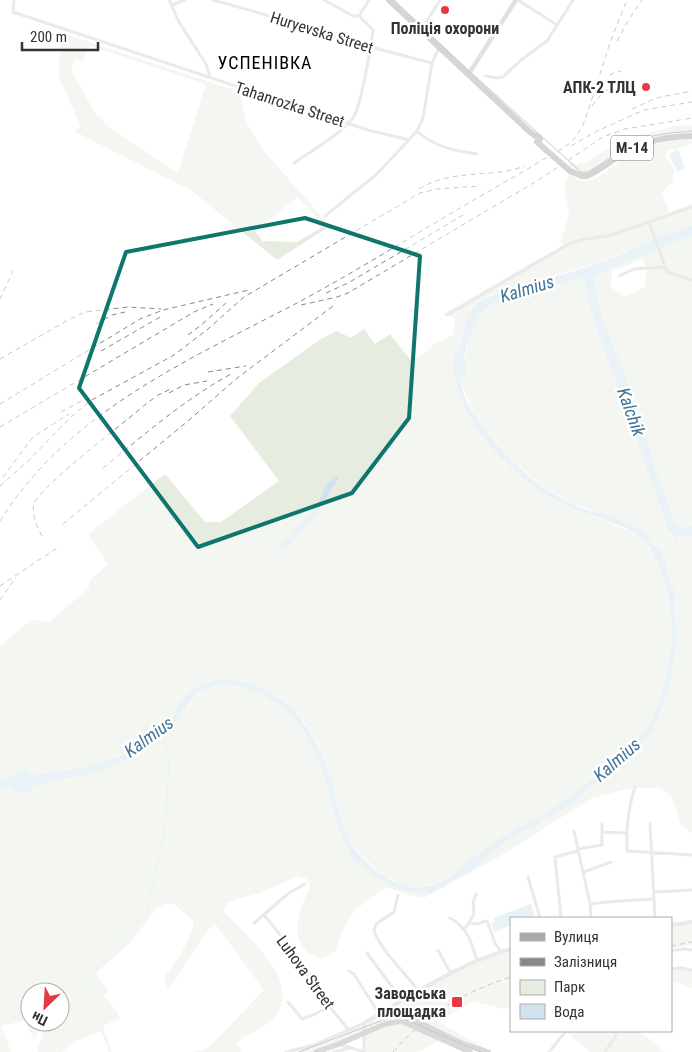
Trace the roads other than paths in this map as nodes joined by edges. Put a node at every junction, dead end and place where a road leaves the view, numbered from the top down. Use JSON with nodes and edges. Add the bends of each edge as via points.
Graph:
{"nodes":[{"id":1,"x":14,"y":0,"type":"edge"},
{"id":2,"x":169,"y":0,"type":"edge"},
{"id":3,"x":185,"y":0,"type":"edge"},
{"id":4,"x":213,"y":0,"type":"edge"},
{"id":5,"x":324,"y":0,"type":"edge"},
{"id":6,"x":369,"y":0,"type":"edge"},
{"id":7,"x":389,"y":0,"type":"edge"},
{"id":8,"x":440,"y":0,"type":"edge"},
{"id":9,"x":517,"y":0,"type":"edge"},
{"id":10,"x":573,"y":0,"type":"edge"},
{"id":11,"x":172,"y":5,"type":"junction"},
{"id":12,"x":359,"y":16,"type":"junction"},
{"id":13,"x":557,"y":25,"type":"junction"},
{"id":14,"x":421,"y":30,"type":"junction"},
{"id":15,"x":439,"y":47,"type":"junction"},
{"id":16,"x":370,"y":48,"type":"junction"},
{"id":17,"x":432,"y":64,"type":"junction"},
{"id":18,"x":468,"y":74,"type":"junction"},
{"id":19,"x":485,"y":76,"type":"dead end"},
{"id":20,"x":210,"y":77,"type":"junction"},
{"id":21,"x":348,"y":122,"type":"junction"},
{"id":22,"x":417,"y":131,"type":"junction"},
{"id":23,"x":692,"y":136,"type":"edge"},
{"id":24,"x":409,"y":140,"type":"junction"},
{"id":25,"x":477,"y":154,"type":"dead end"},
{"id":26,"x":294,"y":163,"type":"dead end"},
{"id":27,"x":692,"y":207,"type":"edge"},
{"id":28,"x":325,"y":216,"type":"dead end"},
{"id":29,"x":649,"y":222,"type":"junction"},
{"id":30,"x":665,"y":267,"type":"junction"},
{"id":31,"x":618,"y":276,"type":"dead end"},
{"id":32,"x":692,"y":280,"type":"edge"},
{"id":33,"x":447,"y":315,"type":"dead end"},
{"id":34,"x":634,"y":787,"type":"dead end"},
{"id":35,"x":650,"y":823,"type":"dead end"},
{"id":36,"x":602,"y":824,"type":"dead end"},
{"id":37,"x":574,"y":830,"type":"dead end"},
{"id":38,"x":602,"y":832,"type":"junction"},
{"id":39,"x":626,"y":833,"type":"junction"},
{"id":40,"x":578,"y":850,"type":"junction"},
{"id":41,"x":651,"y":851,"type":"junction"},
{"id":42,"x":692,"y":855,"type":"edge"},
{"id":43,"x":611,"y":862,"type":"dead end"},
{"id":44,"x":584,"y":872,"type":"junction"},
{"id":45,"x":528,"y":877,"type":"dead end"},
{"id":46,"x":305,"y":884,"type":"dead end"},
{"id":47,"x":692,"y":890,"type":"edge"},
{"id":48,"x":654,"y":892,"type":"junction"},
{"id":49,"x":398,"y":894,"type":"dead end"},
{"id":50,"x":476,"y":894,"type":"dead end"},
{"id":51,"x":654,"y":899,"type":"junction"},
{"id":52,"x":590,"y":904,"type":"junction"},
{"id":53,"x":264,"y":915,"type":"junction"},
{"id":54,"x":540,"y":917,"type":"edge"},
{"id":55,"x":561,"y":917,"type":"edge"},
{"id":56,"x":591,"y":917,"type":"edge"},
{"id":57,"x":656,"y":917,"type":"edge"},
{"id":58,"x":450,"y":918,"type":"dead end"},
{"id":59,"x":692,"y":922,"type":"edge"},
{"id":60,"x":254,"y":923,"type":"dead end"},
{"id":61,"x":469,"y":923,"type":"junction"},
{"id":62,"x":672,"y":925,"type":"edge"},
{"id":63,"x":465,"y":929,"type":"junction"},
{"id":64,"x":438,"y":950,"type":"dead end"},
{"id":65,"x":510,"y":950,"type":"edge"},
{"id":66,"x":692,"y":950,"type":"edge"},
{"id":67,"x":672,"y":951,"type":"edge"},
{"id":68,"x":501,"y":952,"type":"junction"},
{"id":69,"x":367,"y":953,"type":"dead end"},
{"id":70,"x":478,"y":960,"type":"junction"},
{"id":71,"x":672,"y":969,"type":"edge"},
{"id":72,"x":692,"y":970,"type":"edge"},
{"id":73,"x":350,"y":971,"type":"dead end"},
{"id":74,"x":451,"y":975,"type":"junction"},
{"id":75,"x":418,"y":992,"type":"junction"},
{"id":76,"x":402,"y":1000,"type":"junction"},
{"id":77,"x":288,"y":1002,"type":"dead end"},
{"id":78,"x":330,"y":1006,"type":"junction"},
{"id":79,"x":379,"y":1014,"type":"junction"},
{"id":80,"x":399,"y":1021,"type":"junction"},
{"id":81,"x":364,"y":1023,"type":"junction"},
{"id":82,"x":348,"y":1029,"type":"junction"},
{"id":83,"x":565,"y":1032,"type":"edge"},
{"id":84,"x":614,"y":1032,"type":"edge"},
{"id":85,"x":364,"y":1033,"type":"junction"},
{"id":86,"x":339,"y":1044,"type":"junction"},
{"id":87,"x":350,"y":1047,"type":"junction"},
{"id":88,"x":286,"y":1052,"type":"edge"},
{"id":89,"x":316,"y":1052,"type":"edge"},
{"id":90,"x":332,"y":1052,"type":"edge"},
{"id":91,"x":364,"y":1052,"type":"edge"},
{"id":92,"x":470,"y":1052,"type":"edge"},
{"id":93,"x":488,"y":1052,"type":"edge"},
{"id":94,"x":548,"y":1052,"type":"edge"},
{"id":95,"x":605,"y":1052,"type":"edge"}],
"edges":[{"from":1,"to":20,"type":"street","name":"Tahanrozka Street","via":[[14,12]]},
{"from":2,"to":11,"type":"street"},
{"from":3,"to":11,"type":"street"},
{"from":4,"to":16,"type":"street","name":"Huryevska Street"},
{"from":5,"to":12,"type":"street"},
{"from":6,"to":12,"type":"street"},
{"from":7,"to":14,"type":"highway","number":"М-14"},
{"from":8,"to":14,"type":"street"},
{"from":9,"to":13,"type":"street"},
{"from":9,"to":18,"type":"main road"},
{"from":10,"to":13,"type":"street"},
{"from":11,"to":20,"type":"street","via":[[206,64]]},
{"from":12,"to":16,"type":"street","via":[[373,29]]},
{"from":13,"to":19,"type":"street","via":[[547,42],[503,77]]},
{"from":14,"to":15,"type":"highway","number":"М-14"},
{"from":15,"to":17,"type":"street"},
{"from":15,"to":18,"type":"highway","number":"М-14"},
{"from":16,"to":17,"type":"street","name":"Huryevska Street"},
{"from":16,"to":21,"type":"street","via":[[355,112]]},
{"from":17,"to":22,"type":"street","via":[[425,111]]},
{"from":18,"to":23,"type":"highway","number":"М-14","bridge":true,"via":[[578,175],[591,174],[647,142]]},
{"from":20,"to":21,"type":"street","name":"Tahanrozka Street"},
{"from":21,"to":24,"type":"street","name":"Tahanrozka Street"},
{"from":21,"to":26,"type":"street","via":[[340,132]]},
{"from":22,"to":24,"type":"street"},
{"from":22,"to":25,"type":"street","via":[[446,149]]},
{"from":24,"to":28,"type":"street","via":[[377,174]]},
{"from":27,"to":29,"type":"street"},
{"from":29,"to":30,"type":"street"},
{"from":29,"to":33,"type":"street","via":[[569,244]]},
{"from":30,"to":31,"type":"street","via":[[634,269]]},
{"from":30,"to":32,"type":"street","via":[[667,272]]},
{"from":34,"to":39,"type":"street"},
{"from":35,"to":41,"type":"street"},
{"from":36,"to":38,"type":"street"},
{"from":37,"to":40,"type":"street"},
{"from":38,"to":39,"type":"street"},
{"from":38,"to":40,"type":"street","via":[[602,845]]},
{"from":39,"to":41,"type":"street","via":[[627,851]]},
{"from":40,"to":44,"type":"street"},
{"from":40,"to":55,"type":"street","via":[[554,858]]},
{"from":41,"to":42,"type":"street"},
{"from":41,"to":48,"type":"street"},
{"from":43,"to":44,"type":"street"},
{"from":44,"to":52,"type":"street"},
{"from":45,"to":54,"type":"street"},
{"from":46,"to":53,"type":"street"},
{"from":47,"to":48,"type":"street"},
{"from":48,"to":51,"type":"street"},
{"from":49,"to":75,"type":"street","via":[[394,912],[376,924],[374,931]]},
{"from":50,"to":61,"type":"street","via":[[474,914]]},
{"from":51,"to":52,"type":"street","via":[[608,900]]},
{"from":51,"to":57,"type":"street"},
{"from":52,"to":56,"type":"street"},
{"from":53,"to":60,"type":"street"},
{"from":53,"to":78,"type":"street","name":"Luhova Street"},
{"from":58,"to":63,"type":"street"},
{"from":59,"to":62,"type":"street"},
{"from":61,"to":63,"type":"street"},
{"from":61,"to":68,"type":"street","via":[[487,921]]},
{"from":63,"to":70,"type":"street"},
{"from":64,"to":74,"type":"street"},
{"from":65,"to":68,"type":"street"},
{"from":66,"to":67,"type":"street"},
{"from":68,"to":70,"type":"street"},
{"from":69,"to":76,"type":"street"},
{"from":70,"to":74,"type":"street"},
{"from":71,"to":72,"type":"street"},
{"from":73,"to":79,"type":"street"},
{"from":74,"to":75,"type":"street"},
{"from":75,"to":76,"type":"street"},
{"from":76,"to":79,"type":"street"},
{"from":77,"to":78,"type":"street","via":[[302,1019]]},
{"from":78,"to":82,"type":"street","name":"Luhova Street"},
{"from":79,"to":81,"type":"street"},
{"from":80,"to":85,"type":"main road"},
{"from":80,"to":92,"type":"main road"},
{"from":80,"to":93,"type":"main road","via":[[416,1022]]},
{"from":81,"to":82,"type":"street"},
{"from":81,"to":85,"type":"street"},
{"from":82,"to":88,"type":"street","via":[[314,1045]]},
{"from":83,"to":94,"type":"street"},
{"from":84,"to":95,"type":"street","via":[[617,1034]]},
{"from":85,"to":86,"type":"main road"},
{"from":85,"to":91,"type":"street"},
{"from":86,"to":87,"type":"street"},
{"from":86,"to":89,"type":"main road"},
{"from":87,"to":90,"type":"street"},
{"from":87,"to":91,"type":"street"}]}
